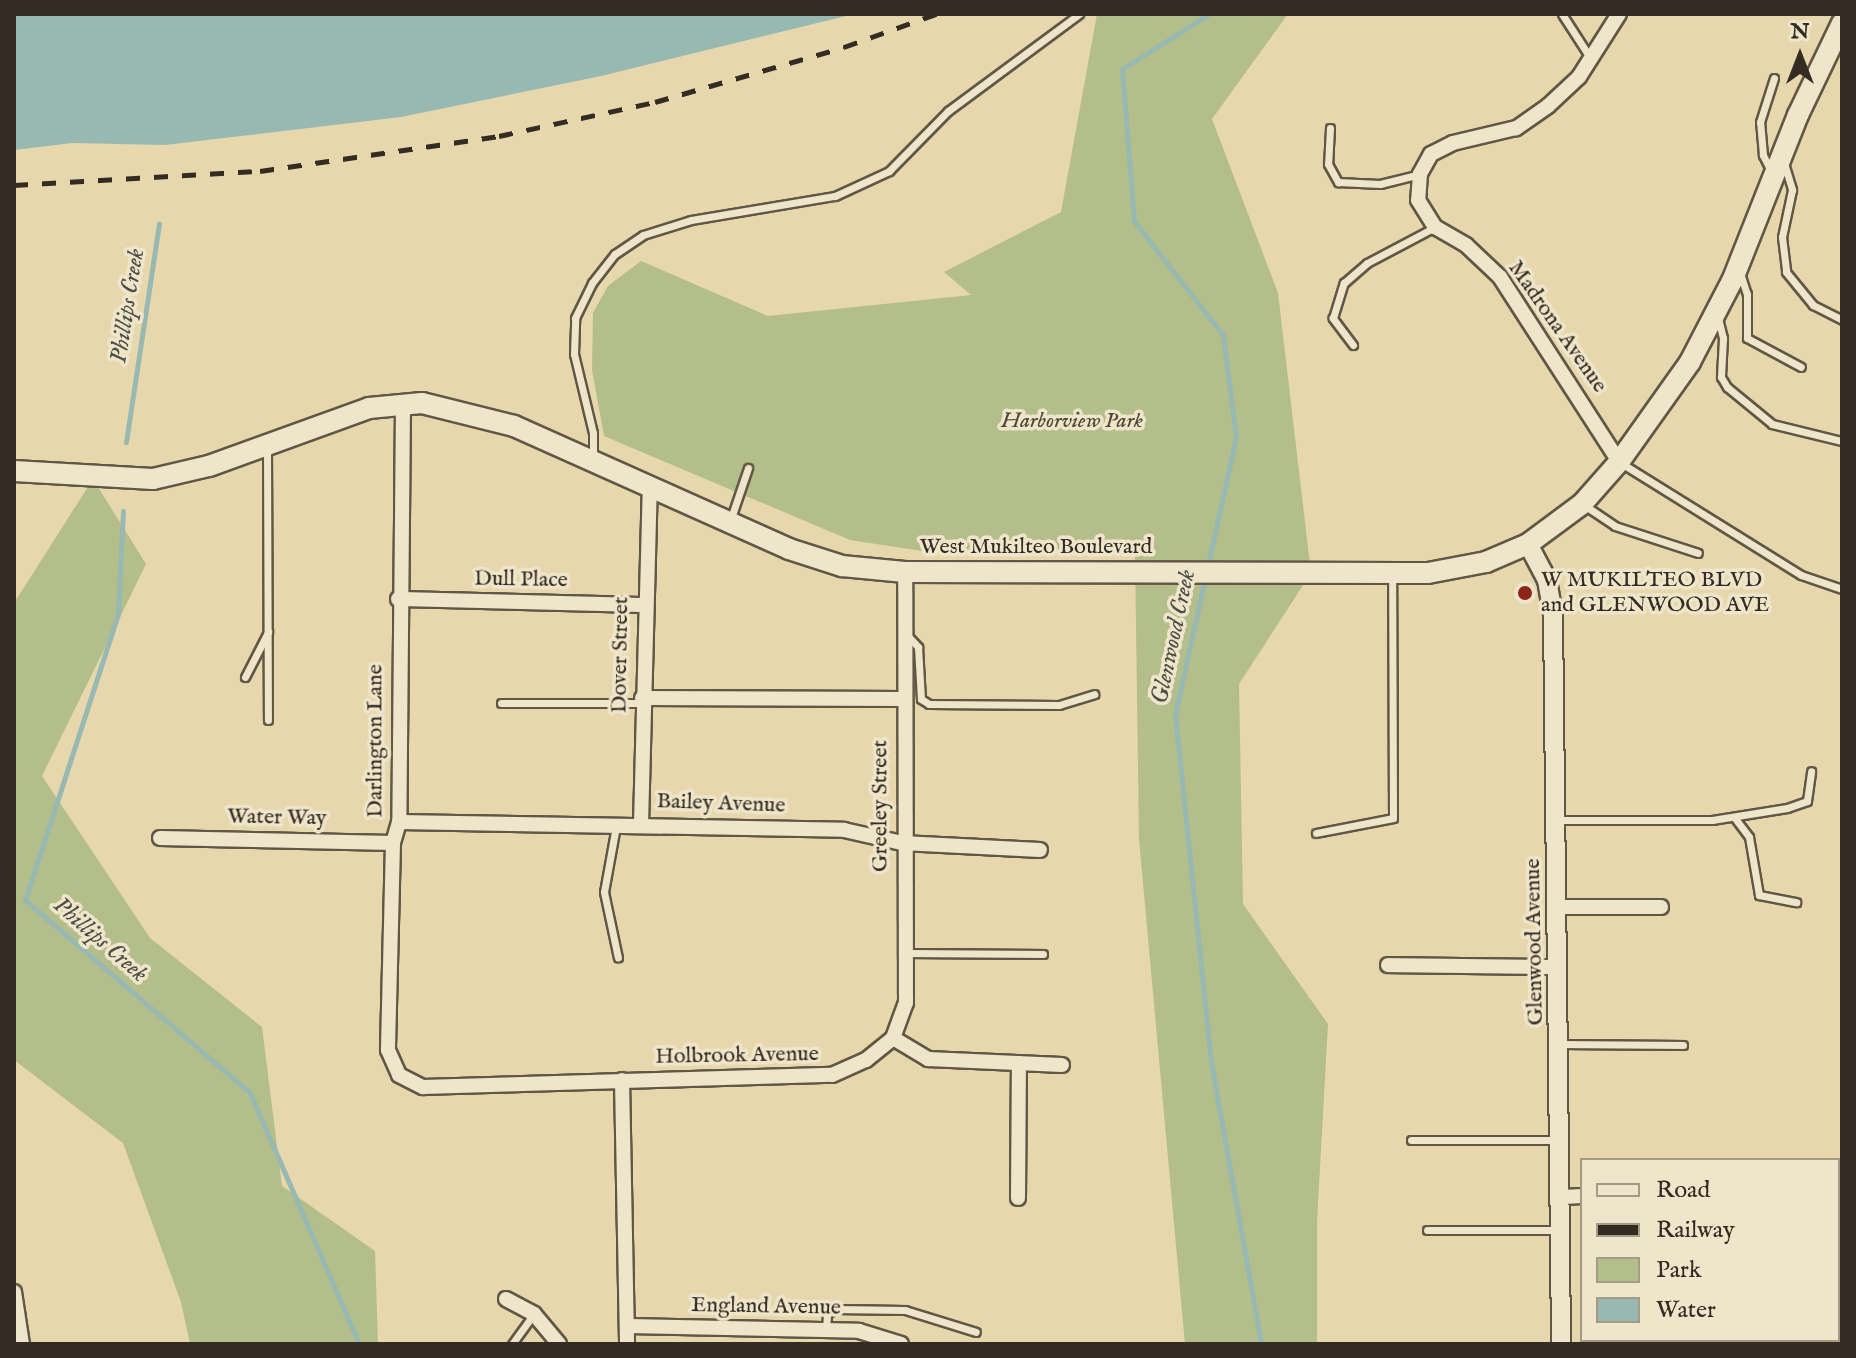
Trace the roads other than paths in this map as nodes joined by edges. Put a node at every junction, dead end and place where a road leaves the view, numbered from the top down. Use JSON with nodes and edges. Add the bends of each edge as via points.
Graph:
{"nodes":[{"id":1,"x":1079,"y":14,"type":"edge"},
{"id":2,"x":1562,"y":14,"type":"edge"},
{"id":3,"x":1619,"y":14,"type":"edge"},
{"id":4,"x":1842,"y":23,"type":"edge"},
{"id":5,"x":1591,"y":59,"type":"junction"},
{"id":6,"x":1774,"y":78,"type":"dead end"},
{"id":7,"x":1330,"y":128,"type":"dead end"},
{"id":8,"x":1777,"y":167,"type":"junction"},
{"id":9,"x":1420,"y":174,"type":"junction"},
{"id":10,"x":1435,"y":227,"type":"junction"},
{"id":11,"x":1737,"y":267,"type":"junction"},
{"id":12,"x":1716,"y":312,"type":"junction"},
{"id":13,"x":1842,"y":320,"type":"edge"},
{"id":14,"x":1353,"y":345,"type":"dead end"},
{"id":15,"x":1801,"y":367,"type":"dead end"},
{"id":16,"x":403,"y":404,"type":"junction"},
{"id":17,"x":1842,"y":441,"type":"edge"},
{"id":18,"x":267,"y":445,"type":"junction"},
{"id":19,"x":593,"y":461,"type":"junction"},
{"id":20,"x":1619,"y":462,"type":"junction"},
{"id":21,"x":748,"y":468,"type":"dead end"},
{"id":22,"x":14,"y":471,"type":"edge"},
{"id":23,"x":650,"y":487,"type":"junction"},
{"id":24,"x":1582,"y":504,"type":"junction"},
{"id":25,"x":729,"y":523,"type":"junction"},
{"id":26,"x":1528,"y":544,"type":"junction"},
{"id":27,"x":1698,"y":553,"type":"dead end"},
{"id":28,"x":905,"y":572,"type":"junction"},
{"id":29,"x":1392,"y":573,"type":"junction"},
{"id":30,"x":1842,"y":589,"type":"edge"},
{"id":31,"x":398,"y":599,"type":"junction"},
{"id":32,"x":644,"y":605,"type":"junction"},
{"id":33,"x":269,"y":630,"type":"junction"},
{"id":34,"x":905,"y":633,"type":"junction"},
{"id":35,"x":245,"y":677,"type":"dead end"},
{"id":36,"x":1094,"y":694,"type":"dead end"},
{"id":37,"x":904,"y":699,"type":"junction"},
{"id":38,"x":642,"y":701,"type":"junction"},
{"id":39,"x":501,"y":703,"type":"dead end"},
{"id":40,"x":268,"y":720,"type":"dead end"},
{"id":41,"x":1811,"y":771,"type":"dead end"},
{"id":42,"x":1734,"y":817,"type":"junction"},
{"id":43,"x":1558,"y":820,"type":"junction"},
{"id":44,"x":399,"y":822,"type":"junction"},
{"id":45,"x":617,"y":824,"type":"junction"},
{"id":46,"x":641,"y":824,"type":"junction"},
{"id":47,"x":1316,"y":833,"type":"dead end"},
{"id":48,"x":160,"y":838,"type":"dead end"},
{"id":49,"x":393,"y":843,"type":"junction"},
{"id":50,"x":902,"y":843,"type":"junction"},
{"id":51,"x":1040,"y":850,"type":"dead end"},
{"id":52,"x":1796,"y":902,"type":"dead end"},
{"id":53,"x":1558,"y":907,"type":"junction"},
{"id":54,"x":1661,"y":907,"type":"dead end"},
{"id":55,"x":905,"y":953,"type":"junction"},
{"id":56,"x":1043,"y":954,"type":"dead end"},
{"id":57,"x":618,"y":958,"type":"dead end"},
{"id":58,"x":1388,"y":965,"type":"dead end"},
{"id":59,"x":1559,"y":967,"type":"junction"},
{"id":60,"x":893,"y":1038,"type":"junction"},
{"id":61,"x":1560,"y":1044,"type":"junction"},
{"id":62,"x":1683,"y":1045,"type":"dead end"},
{"id":63,"x":1019,"y":1063,"type":"junction"},
{"id":64,"x":1062,"y":1065,"type":"dead end"},
{"id":65,"x":399,"y":1075,"type":"joint"},
{"id":66,"x":622,"y":1080,"type":"junction"},
{"id":67,"x":1411,"y":1140,"type":"dead end"},
{"id":68,"x":1561,"y":1140,"type":"junction"},
{"id":69,"x":1580,"y":1196,"type":"edge"},
{"id":70,"x":1563,"y":1197,"type":"junction"},
{"id":71,"x":1018,"y":1198,"type":"dead end"},
{"id":72,"x":1427,"y":1230,"type":"dead end"},
{"id":73,"x":1562,"y":1230,"type":"junction"},
{"id":74,"x":14,"y":1292,"type":"edge"},
{"id":75,"x":506,"y":1299,"type":"dead end"},
{"id":76,"x":534,"y":1314,"type":"junction"},
{"id":77,"x":628,"y":1326,"type":"junction"},
{"id":78,"x":826,"y":1329,"type":"junction"},
{"id":79,"x":976,"y":1332,"type":"dead end"},
{"id":80,"x":22,"y":1344,"type":"edge"},
{"id":81,"x":512,"y":1344,"type":"edge"},
{"id":82,"x":559,"y":1344,"type":"edge"},
{"id":83,"x":627,"y":1344,"type":"edge"},
{"id":84,"x":901,"y":1344,"type":"edge"},
{"id":85,"x":1561,"y":1344,"type":"edge"}],
"edges":[{"from":1,"to":19,"type":"lane","via":[[948,111],[889,171],[835,196],[691,220],[643,235],[615,254],[592,283],[575,318],[574,354],[593,433]]},
{"from":2,"to":5,"type":"lane"},
{"from":3,"to":5,"type":"street"},
{"from":4,"to":8,"type":"main road","name":"West Mukilteo Boulevard"},
{"from":5,"to":9,"type":"street","via":[[1548,106],[1516,128],[1453,143],[1431,154]]},
{"from":6,"to":8,"type":"lane","via":[[1760,122],[1763,155]]},
{"from":7,"to":9,"type":"lane","via":[[1328,164],[1338,182],[1380,184]]},
{"from":8,"to":11,"type":"main road","name":"West Mukilteo Boulevard"},
{"from":8,"to":13,"type":"lane","via":[[1792,190],[1782,237],[1786,272],[1813,305]]},
{"from":9,"to":10,"type":"street","via":[[1418,200]]},
{"from":10,"to":14,"type":"lane","via":[[1367,263],[1344,283],[1333,318]]},
{"from":10,"to":20,"type":"street","name":"Madrona Avenue","via":[[1466,245],[1500,277]]},
{"from":11,"to":12,"type":"main road","name":"West Mukilteo Boulevard"},
{"from":11,"to":15,"type":"lane","via":[[1747,294],[1747,338]]},
{"from":12,"to":17,"type":"lane","via":[[1727,387],[1772,424]]},
{"from":12,"to":20,"type":"main road","name":"West Mukilteo Boulevard","via":[[1690,362]]},
{"from":16,"to":18,"type":"main road","name":"West Mukilteo Boulevard","via":[[369,408]]},
{"from":16,"to":19,"type":"main road","name":"West Mukilteo Boulevard","via":[[474,412]]},
{"from":16,"to":31,"type":"street","name":"Darlington Lane"},
{"from":18,"to":22,"type":"main road","name":"West Mukilteo Boulevard","via":[[153,479]]},
{"from":18,"to":33,"type":"lane"},
{"from":19,"to":23,"type":"main road","name":"West Mukilteo Boulevard"},
{"from":20,"to":24,"type":"main road","name":"West Mukilteo Boulevard"},
{"from":20,"to":30,"type":"lane","via":[[1801,575]]},
{"from":21,"to":25,"type":"lane"},
{"from":23,"to":25,"type":"main road","name":"West Mukilteo Boulevard"},
{"from":23,"to":32,"type":"street","name":"Dover Street"},
{"from":24,"to":26,"type":"main road","name":"West Mukilteo Boulevard"},
{"from":24,"to":27,"type":"lane","via":[[1615,526]]},
{"from":25,"to":28,"type":"main road","name":"West Mukilteo Boulevard","via":[[816,559]]},
{"from":26,"to":29,"type":"main road","name":"West Mukilteo Boulevard","via":[[1486,562],[1428,573]]},
{"from":26,"to":43,"type":"street","name":"Glenwood Avenue","via":[[1547,580],[1553,613]]},
{"from":28,"to":29,"type":"main road","name":"West Mukilteo Boulevard"},
{"from":28,"to":34,"type":"street","name":"Greeley Street"},
{"from":29,"to":47,"type":"lane","via":[[1393,818]]},
{"from":31,"to":32,"type":"street","name":"Dull Place"},
{"from":31,"to":44,"type":"street","name":"Darlington Lane"},
{"from":32,"to":38,"type":"street","name":"Dover Street"},
{"from":33,"to":35,"type":"lane"},
{"from":33,"to":40,"type":"lane"},
{"from":34,"to":36,"type":"lane","via":[[918,647],[921,699],[929,704],[1059,705]]},
{"from":34,"to":37,"type":"street","name":"Greeley Street"},
{"from":37,"to":38,"type":"street"},
{"from":37,"to":50,"type":"street","name":"Greeley Street"},
{"from":38,"to":39,"type":"lane"},
{"from":38,"to":46,"type":"street","name":"Dover Street"},
{"from":41,"to":42,"type":"lane","via":[[1807,801]]},
{"from":42,"to":43,"type":"lane"},
{"from":42,"to":52,"type":"lane","via":[[1749,837],[1759,895]]},
{"from":43,"to":53,"type":"street","name":"Glenwood Avenue"},
{"from":44,"to":45,"type":"street","name":"Bailey Avenue"},
{"from":44,"to":49,"type":"street","name":"Darlington Lane"},
{"from":45,"to":46,"type":"street","name":"Bailey Avenue"},
{"from":45,"to":57,"type":"lane","via":[[604,892]]},
{"from":46,"to":50,"type":"street","name":"Bailey Avenue","via":[[844,830]]},
{"from":48,"to":49,"type":"street","name":"Water Way"},
{"from":49,"to":65,"type":"street","name":"Darlington Lane","via":[[388,1050]]},
{"from":50,"to":51,"type":"street","name":"Bailey Avenue"},
{"from":50,"to":55,"type":"street","name":"Greeley Street"},
{"from":53,"to":54,"type":"street"},
{"from":53,"to":59,"type":"street","name":"Glenwood Avenue"},
{"from":55,"to":56,"type":"lane"},
{"from":55,"to":60,"type":"street","name":"Greeley Street","via":[[906,1003]]},
{"from":58,"to":59,"type":"street"},
{"from":59,"to":61,"type":"street","name":"Glenwood Avenue"},
{"from":60,"to":63,"type":"street","via":[[928,1059]]},
{"from":60,"to":66,"type":"street","name":"Holbrook Avenue","via":[[866,1060],[832,1075]]},
{"from":61,"to":62,"type":"lane"},
{"from":61,"to":68,"type":"street","name":"Glenwood Avenue"},
{"from":63,"to":64,"type":"street"},
{"from":63,"to":71,"type":"street"},
{"from":65,"to":66,"type":"street","name":"Holbrook Avenue","via":[[423,1087]]},
{"from":66,"to":77,"type":"street"},
{"from":67,"to":68,"type":"lane"},
{"from":68,"to":70,"type":"street","name":"Glenwood Avenue"},
{"from":69,"to":70,"type":"street"},
{"from":70,"to":73,"type":"street","name":"Glenwood Avenue"},
{"from":72,"to":73,"type":"lane"},
{"from":73,"to":85,"type":"street","name":"Glenwood Avenue"},
{"from":74,"to":80,"type":"street"},
{"from":75,"to":76,"type":"street"},
{"from":76,"to":81,"type":"lane"},
{"from":76,"to":82,"type":"street"},
{"from":77,"to":78,"type":"street","name":"England Avenue"},
{"from":77,"to":83,"type":"street"},
{"from":78,"to":79,"type":"lane","via":[[827,1314],[835,1309],[905,1310]]},
{"from":78,"to":84,"type":"street","name":"England Avenue","via":[[859,1331]]}]}
